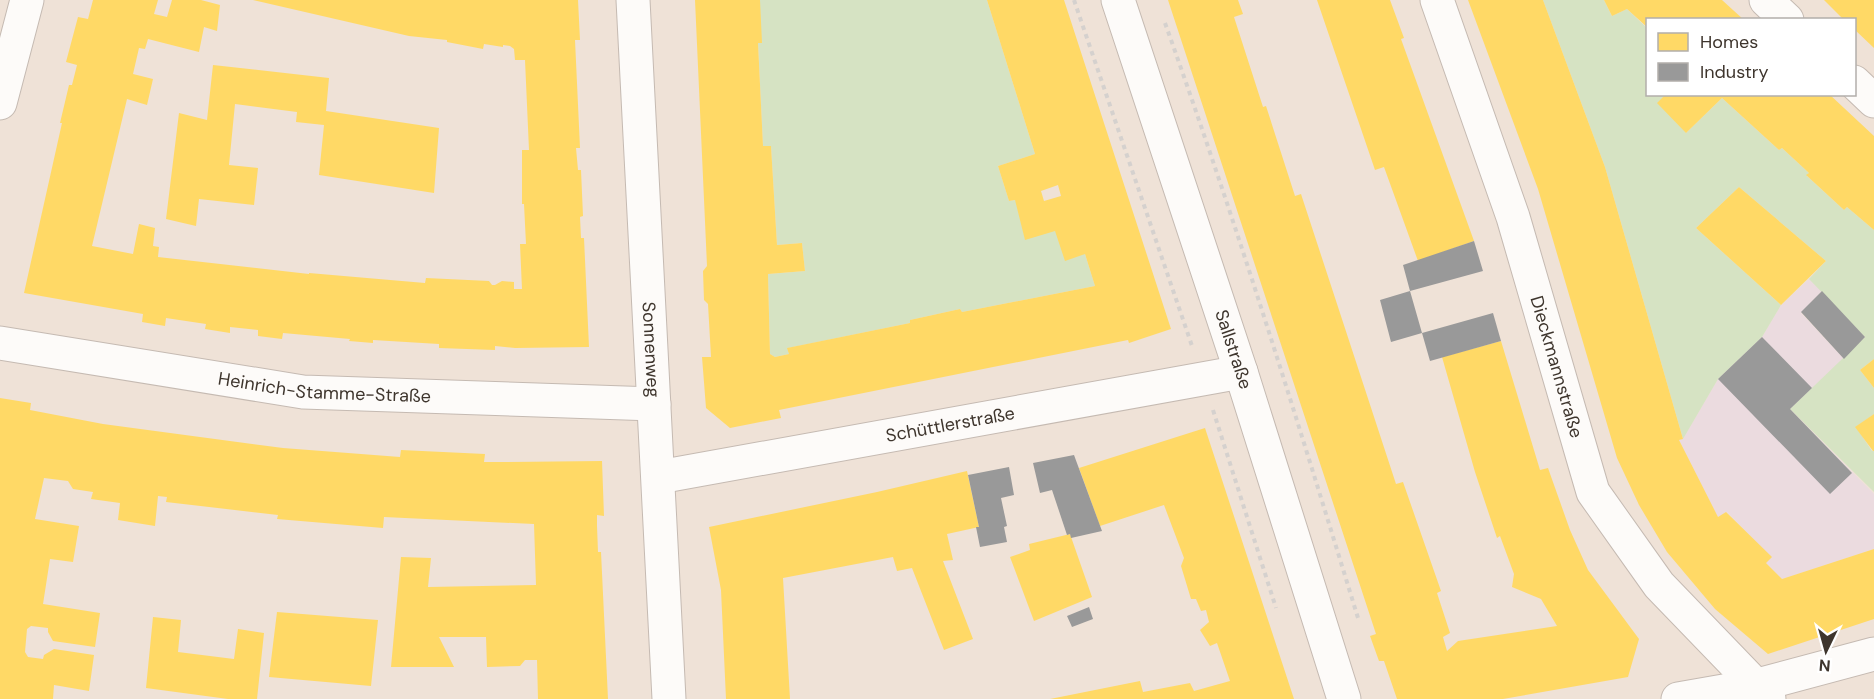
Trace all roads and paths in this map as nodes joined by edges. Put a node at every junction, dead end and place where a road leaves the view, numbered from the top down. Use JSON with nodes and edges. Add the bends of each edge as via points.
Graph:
{"nodes":[{"id":1,"x":27,"y":0,"type":"edge"},
{"id":2,"x":633,"y":0,"type":"edge"},
{"id":3,"x":1118,"y":0,"type":"edge"},
{"id":4,"x":1437,"y":0,"type":"edge"},
{"id":5,"x":1766,"y":0,"type":"edge"},
{"id":6,"x":1785,"y":18,"type":"edge"},
{"id":7,"x":1856,"y":84,"type":"edge"},
{"id":8,"x":1874,"y":101,"type":"edge"},
{"id":9,"x":0,"y":103,"type":"edge"},
{"id":10,"x":0,"y":343,"type":"edge"},
{"id":11,"x":1241,"y":372,"type":"junction"},
{"id":12,"x":654,"y":404,"type":"junction"},
{"id":13,"x":659,"y":477,"type":"junction"},
{"id":14,"x":1874,"y":654,"type":"edge"},
{"id":15,"x":1763,"y":692,"type":"edge"},
{"id":16,"x":669,"y":699,"type":"edge"},
{"id":17,"x":1344,"y":699,"type":"edge"},
{"id":18,"x":1678,"y":699,"type":"edge"}],
"edges":[{"from":1,"to":9,"type":"street"},
{"from":2,"to":12,"type":"street","name":"Sonnenweg"},
{"from":3,"to":11,"type":"street","name":"Sallstraße"},
{"from":4,"to":15,"type":"street","name":"Dieckmannstraße","via":[[1513,217],[1593,492],[1659,585]]},
{"from":5,"to":6,"type":"street"},
{"from":7,"to":8,"type":"street"},
{"from":10,"to":12,"type":"street","name":"Heinrich-Stamme-Straße","via":[[303,392]]},
{"from":11,"to":13,"type":"street","name":"Schüttlerstraße"},
{"from":11,"to":17,"type":"street","name":"Sallstraße"},
{"from":12,"to":13,"type":"street","name":"Sonnenweg"},
{"from":13,"to":16,"type":"street","name":"Sonnenweg"},
{"from":14,"to":15,"type":"street"},
{"from":15,"to":18,"type":"street"}]}
